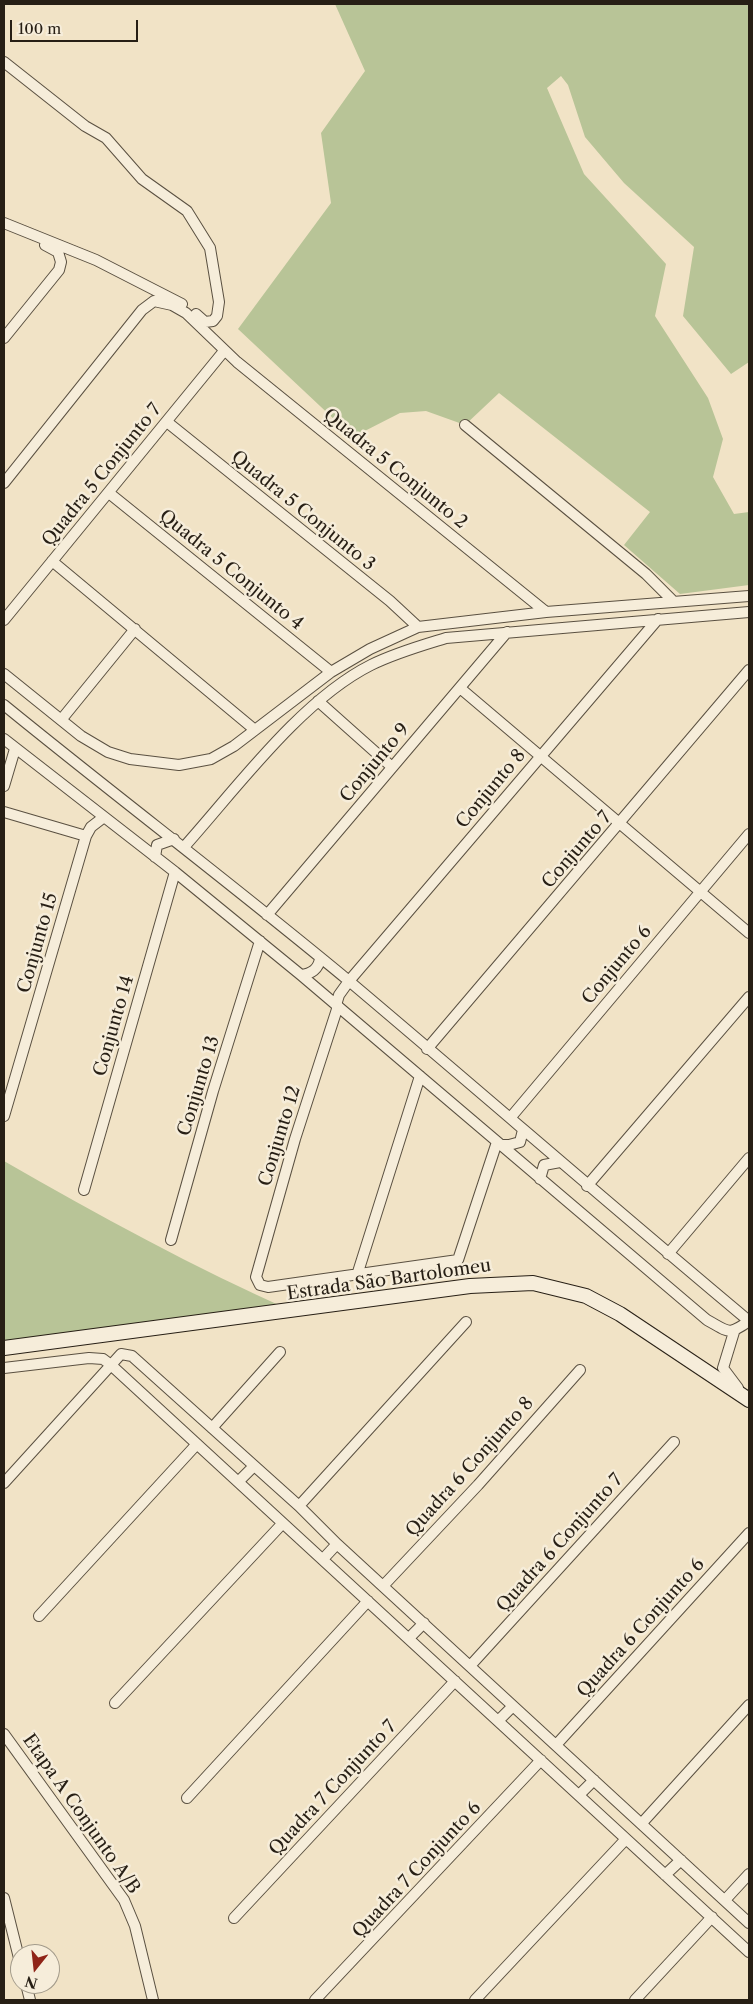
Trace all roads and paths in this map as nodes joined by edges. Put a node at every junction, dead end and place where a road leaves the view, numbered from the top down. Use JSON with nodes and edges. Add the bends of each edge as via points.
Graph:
{"nodes":[{"id":1,"x":4,"y":62,"type":"edge"},
{"id":2,"x":4,"y":223,"type":"edge"},
{"id":3,"x":4,"y":229,"type":"edge"},
{"id":4,"x":4,"y":338,"type":"edge"},
{"id":5,"x":224,"y":351,"type":"junction"},
{"id":6,"x":167,"y":422,"type":"junction"},
{"id":7,"x":465,"y":425,"type":"dead end"},
{"id":8,"x":4,"y":483,"type":"edge"},
{"id":9,"x":109,"y":493,"type":"junction"},
{"id":10,"x":52,"y":561,"type":"junction"},
{"id":11,"x":749,"y":596,"type":"edge"},
{"id":12,"x":673,"y":601,"type":"junction"},
{"id":13,"x":546,"y":612,"type":"junction"},
{"id":14,"x":749,"y":612,"type":"edge"},
{"id":15,"x":658,"y":619,"type":"junction"},
{"id":16,"x":4,"y":620,"type":"edge"},
{"id":17,"x":418,"y":627,"type":"junction"},
{"id":18,"x":135,"y":629,"type":"junction"},
{"id":19,"x":507,"y":632,"type":"junction"},
{"id":20,"x":749,"y":670,"type":"edge"},
{"id":21,"x":331,"y":672,"type":"junction"},
{"id":22,"x":4,"y":674,"type":"edge"},
{"id":23,"x":460,"y":688,"type":"junction"},
{"id":24,"x":318,"y":701,"type":"junction"},
{"id":25,"x":4,"y":705,"type":"edge"},
{"id":26,"x":61,"y":720,"type":"junction"},
{"id":27,"x":255,"y":730,"type":"junction"},
{"id":28,"x":4,"y":739,"type":"edge"},
{"id":29,"x":15,"y":749,"type":"junction"},
{"id":30,"x":541,"y":755,"type":"junction"},
{"id":31,"x":392,"y":768,"type":"junction"},
{"id":32,"x":4,"y":786,"type":"edge"},
{"id":33,"x":4,"y":812,"type":"edge"},
{"id":34,"x":104,"y":817,"type":"junction"},
{"id":35,"x":621,"y":824,"type":"junction"},
{"id":36,"x":749,"y":834,"type":"edge"},
{"id":37,"x":86,"y":836,"type":"junction"},
{"id":38,"x":174,"y":839,"type":"junction"},
{"id":39,"x":184,"y":847,"type":"junction"},
{"id":40,"x":155,"y":857,"type":"junction"},
{"id":41,"x":175,"y":872,"type":"junction"},
{"id":42,"x":700,"y":891,"type":"junction"},
{"id":43,"x":267,"y":915,"type":"junction"},
{"id":44,"x":749,"y":933,"type":"edge"},
{"id":45,"x":260,"y":941,"type":"junction"},
{"id":46,"x":320,"y":958,"type":"junction"},
{"id":47,"x":301,"y":975,"type":"junction"},
{"id":48,"x":349,"y":981,"type":"junction"},
{"id":49,"x":749,"y":997,"type":"edge"},
{"id":50,"x":337,"y":1005,"type":"junction"},
{"id":51,"x":428,"y":1049,"type":"junction"},
{"id":52,"x":420,"y":1076,"type":"junction"},
{"id":53,"x":4,"y":1116,"type":"edge"},
{"id":54,"x":511,"y":1117,"type":"junction"},
{"id":55,"x":523,"y":1130,"type":"junction"},
{"id":56,"x":499,"y":1143,"type":"junction"},
{"id":57,"x":749,"y":1158,"type":"edge"},
{"id":58,"x":560,"y":1162,"type":"junction"},
{"id":59,"x":540,"y":1178,"type":"junction"},
{"id":60,"x":587,"y":1186,"type":"junction"},
{"id":61,"x":84,"y":1190,"type":"dead end"},
{"id":62,"x":171,"y":1240,"type":"dead end"},
{"id":63,"x":668,"y":1254,"type":"junction"},
{"id":64,"x":358,"y":1272,"type":"junction"},
{"id":65,"x":749,"y":1321,"type":"edge"},
{"id":66,"x":466,"y":1322,"type":"dead end"},
{"id":67,"x":732,"y":1332,"type":"junction"},
{"id":68,"x":4,"y":1348,"type":"edge"},
{"id":69,"x":280,"y":1352,"type":"dead end"},
{"id":70,"x":111,"y":1364,"type":"junction"},
{"id":71,"x":4,"y":1368,"type":"edge"},
{"id":72,"x":580,"y":1370,"type":"dead end"},
{"id":73,"x":714,"y":1377,"type":"junction"},
{"id":74,"x":748,"y":1399,"type":"edge"},
{"id":75,"x":212,"y":1428,"type":"junction"},
{"id":76,"x":674,"y":1442,"type":"dead end"},
{"id":77,"x":198,"y":1444,"type":"junction"},
{"id":78,"x":254,"y":1466,"type":"junction"},
{"id":79,"x":238,"y":1482,"type":"junction"},
{"id":80,"x":4,"y":1483,"type":"edge"},
{"id":81,"x":299,"y":1506,"type":"junction"},
{"id":82,"x":282,"y":1524,"type":"junction"},
{"id":83,"x":749,"y":1533,"type":"edge"},
{"id":84,"x":337,"y":1544,"type":"junction"},
{"id":85,"x":323,"y":1559,"type":"junction"},
{"id":86,"x":383,"y":1586,"type":"junction"},
{"id":87,"x":368,"y":1601,"type":"junction"},
{"id":88,"x":38,"y":1616,"type":"dead end"},
{"id":89,"x":424,"y":1623,"type":"junction"},
{"id":90,"x":408,"y":1638,"type":"junction"},
{"id":91,"x":470,"y":1666,"type":"junction"},
{"id":92,"x":455,"y":1681,"type":"junction"},
{"id":93,"x":116,"y":1703,"type":"dead end"},
{"id":94,"x":749,"y":1705,"type":"edge"},
{"id":95,"x":513,"y":1706,"type":"junction"},
{"id":96,"x":498,"y":1720,"type":"junction"},
{"id":97,"x":4,"y":1734,"type":"edge"},
{"id":98,"x":556,"y":1745,"type":"junction"},
{"id":99,"x":540,"y":1760,"type":"junction"},
{"id":100,"x":594,"y":1780,"type":"junction"},
{"id":101,"x":580,"y":1794,"type":"junction"},
{"id":102,"x":187,"y":1798,"type":"dead end"},
{"id":103,"x":642,"y":1823,"type":"junction"},
{"id":104,"x":626,"y":1839,"type":"junction"},
{"id":105,"x":681,"y":1860,"type":"junction"},
{"id":106,"x":749,"y":1874,"type":"edge"},
{"id":107,"x":665,"y":1875,"type":"junction"},
{"id":108,"x":4,"y":1898,"type":"edge"},
{"id":109,"x":725,"y":1900,"type":"junction"},
{"id":110,"x":712,"y":1917,"type":"junction"},
{"id":111,"x":234,"y":1918,"type":"dead end"},
{"id":112,"x":749,"y":1923,"type":"edge"},
{"id":113,"x":16,"y":1944,"type":"edge"},
{"id":114,"x":749,"y":1952,"type":"edge"},
{"id":115,"x":152,"y":2000,"type":"edge"},
{"id":116,"x":315,"y":2000,"type":"edge"},
{"id":117,"x":475,"y":2000,"type":"edge"},
{"id":118,"x":635,"y":2000,"type":"edge"}],
"edges":[{"from":1,"to":2,"type":"street","via":[[106,138],[142,180],[187,211],[210,248],[218,288],[214,321],[206,322],[159,291],[96,260]]},
{"from":3,"to":4,"type":"street","via":[[55,250],[61,262],[59,270]]},
{"from":5,"to":6,"type":"street","name":"Quadra 5 Conjunto 7"},
{"from":5,"to":8,"type":"street","name":"Quadra 5 Conjunto 2","via":[[186,314],[154,301],[142,310]]},
{"from":5,"to":13,"type":"street","name":"Quadra 5 Conjunto 2"},
{"from":6,"to":9,"type":"street","name":"Quadra 5 Conjunto 7"},
{"from":6,"to":17,"type":"street","name":"Quadra 5 Conjunto 3"},
{"from":7,"to":12,"type":"street","via":[[646,574]]},
{"from":9,"to":10,"type":"street","name":"Quadra 5 Conjunto 7"},
{"from":9,"to":21,"type":"street","name":"Quadra 5 Conjunto 4"},
{"from":10,"to":16,"type":"street","name":"Quadra 5 Conjunto 7"},
{"from":10,"to":18,"type":"street"},
{"from":11,"to":12,"type":"street"},
{"from":12,"to":13,"type":"street"},
{"from":13,"to":17,"type":"street"},
{"from":14,"to":15,"type":"street"},
{"from":15,"to":19,"type":"street"},
{"from":15,"to":30,"type":"street","name":"Conjunto 8"},
{"from":17,"to":21,"type":"street","via":[[370,649]]},
{"from":18,"to":26,"type":"street"},
{"from":18,"to":27,"type":"street"},
{"from":19,"to":23,"type":"street","name":"Conjunto 9"},
{"from":19,"to":24,"type":"street","via":[[446,638],[403,651],[370,666]]},
{"from":20,"to":35,"type":"street","name":"Conjunto 7"},
{"from":21,"to":27,"type":"street"},
{"from":22,"to":26,"type":"street"},
{"from":23,"to":30,"type":"street"},
{"from":23,"to":31,"type":"street","name":"Conjunto 9"},
{"from":24,"to":31,"type":"street"},
{"from":24,"to":39,"type":"street","via":[[264,756]]},
{"from":25,"to":38,"type":"street"},
{"from":26,"to":27,"type":"street","via":[[108,752],[130,759],[179,765],[211,758]]},
{"from":28,"to":29,"type":"street"},
{"from":29,"to":32,"type":"street"},
{"from":29,"to":34,"type":"street"},
{"from":30,"to":35,"type":"street"},
{"from":30,"to":48,"type":"street","name":"Conjunto 8"},
{"from":31,"to":43,"type":"street","name":"Conjunto 9"},
{"from":33,"to":37,"type":"street"},
{"from":34,"to":37,"type":"street","via":[[91,827]]},
{"from":34,"to":40,"type":"street"},
{"from":35,"to":42,"type":"street"},
{"from":35,"to":51,"type":"street","name":"Conjunto 7"},
{"from":36,"to":42,"type":"street","name":"Conjunto 6"},
{"from":37,"to":53,"type":"street","name":"Conjunto 15"},
{"from":38,"to":39,"type":"street"},
{"from":38,"to":40,"type":"street","via":[[157,845]]},
{"from":39,"to":43,"type":"street"},
{"from":40,"to":41,"type":"street"},
{"from":41,"to":45,"type":"street"},
{"from":41,"to":61,"type":"street","name":"Conjunto 14"},
{"from":42,"to":44,"type":"street"},
{"from":42,"to":54,"type":"street","name":"Conjunto 6"},
{"from":43,"to":46,"type":"street"},
{"from":45,"to":47,"type":"street"},
{"from":45,"to":62,"type":"street","name":"Conjunto 13"},
{"from":46,"to":47,"type":"street","via":[[315,969]]},
{"from":46,"to":48,"type":"street"},
{"from":47,"to":50,"type":"street"},
{"from":48,"to":50,"type":"street","name":"Conjunto 8","via":[[339,995]]},
{"from":48,"to":51,"type":"street"},
{"from":49,"to":60,"type":"street"},
{"from":50,"to":52,"type":"street"},
{"from":50,"to":64,"type":"street","name":"Conjunto 12","via":[[256,1277],[260,1285],[268,1287]]},
{"from":51,"to":54,"type":"street"},
{"from":52,"to":56,"type":"street"},
{"from":52,"to":64,"type":"street"},
{"from":54,"to":55,"type":"street"},
{"from":55,"to":56,"type":"street","via":[[520,1142]]},
{"from":55,"to":58,"type":"street"},
{"from":56,"to":59,"type":"street"},
{"from":56,"to":64,"type":"street","via":[[458,1260]]},
{"from":57,"to":63,"type":"street"},
{"from":58,"to":59,"type":"street","via":[[544,1165]]},
{"from":58,"to":60,"type":"street"},
{"from":59,"to":67,"type":"street","via":[[707,1320]]},
{"from":60,"to":63,"type":"street"},
{"from":63,"to":65,"type":"street"},
{"from":65,"to":67,"type":"street"},
{"from":66,"to":81,"type":"street"},
{"from":67,"to":73,"type":"street"},
{"from":67,"to":74,"type":"street","via":[[723,1368]]},
{"from":68,"to":73,"type":"street","name":"Estrada São Bartolomeu","via":[[470,1286],[534,1283],[571,1291],[602,1304]]},
{"from":69,"to":75,"type":"street"},
{"from":70,"to":71,"type":"street","via":[[103,1359],[89,1358]]},
{"from":70,"to":75,"type":"street","via":[[121,1354],[132,1356]]},
{"from":70,"to":77,"type":"street"},
{"from":70,"to":80,"type":"street"},
{"from":72,"to":86,"type":"street","name":"Quadra 6 Conjunto 8"},
{"from":73,"to":74,"type":"street","name":"Estrada São Bartolomeu"},
{"from":75,"to":78,"type":"street"},
{"from":76,"to":91,"type":"street","name":"Quadra 6 Conjunto 7"},
{"from":77,"to":79,"type":"street"},
{"from":77,"to":88,"type":"street"},
{"from":78,"to":79,"type":"street"},
{"from":78,"to":81,"type":"street"},
{"from":79,"to":82,"type":"street"},
{"from":81,"to":84,"type":"street"},
{"from":82,"to":85,"type":"street"},
{"from":82,"to":93,"type":"street"},
{"from":83,"to":98,"type":"street","name":"Quadra 6 Conjunto 6"},
{"from":84,"to":85,"type":"street"},
{"from":84,"to":86,"type":"street"},
{"from":85,"to":87,"type":"street"},
{"from":86,"to":89,"type":"street"},
{"from":87,"to":90,"type":"street"},
{"from":87,"to":102,"type":"street"},
{"from":89,"to":90,"type":"street"},
{"from":89,"to":91,"type":"street"},
{"from":90,"to":92,"type":"street"},
{"from":91,"to":95,"type":"street"},
{"from":92,"to":96,"type":"street"},
{"from":92,"to":111,"type":"street","name":"Quadra 7 Conjunto 7"},
{"from":94,"to":103,"type":"street"},
{"from":95,"to":96,"type":"street"},
{"from":95,"to":98,"type":"street"},
{"from":96,"to":99,"type":"street"},
{"from":97,"to":115,"type":"street","name":"Etapa A Conjunto A/B","via":[[124,1900],[135,1926]]},
{"from":98,"to":100,"type":"street"},
{"from":99,"to":101,"type":"street"},
{"from":99,"to":116,"type":"street","name":"Quadra 7 Conjunto 6"},
{"from":100,"to":101,"type":"street"},
{"from":100,"to":103,"type":"street"},
{"from":101,"to":104,"type":"street"},
{"from":103,"to":105,"type":"street"},
{"from":104,"to":107,"type":"street"},
{"from":104,"to":117,"type":"street"},
{"from":105,"to":107,"type":"street"},
{"from":105,"to":109,"type":"street"},
{"from":106,"to":109,"type":"street"},
{"from":107,"to":110,"type":"street"},
{"from":108,"to":113,"type":"street"},
{"from":109,"to":112,"type":"street"},
{"from":110,"to":114,"type":"street"},
{"from":110,"to":118,"type":"street"}]}
